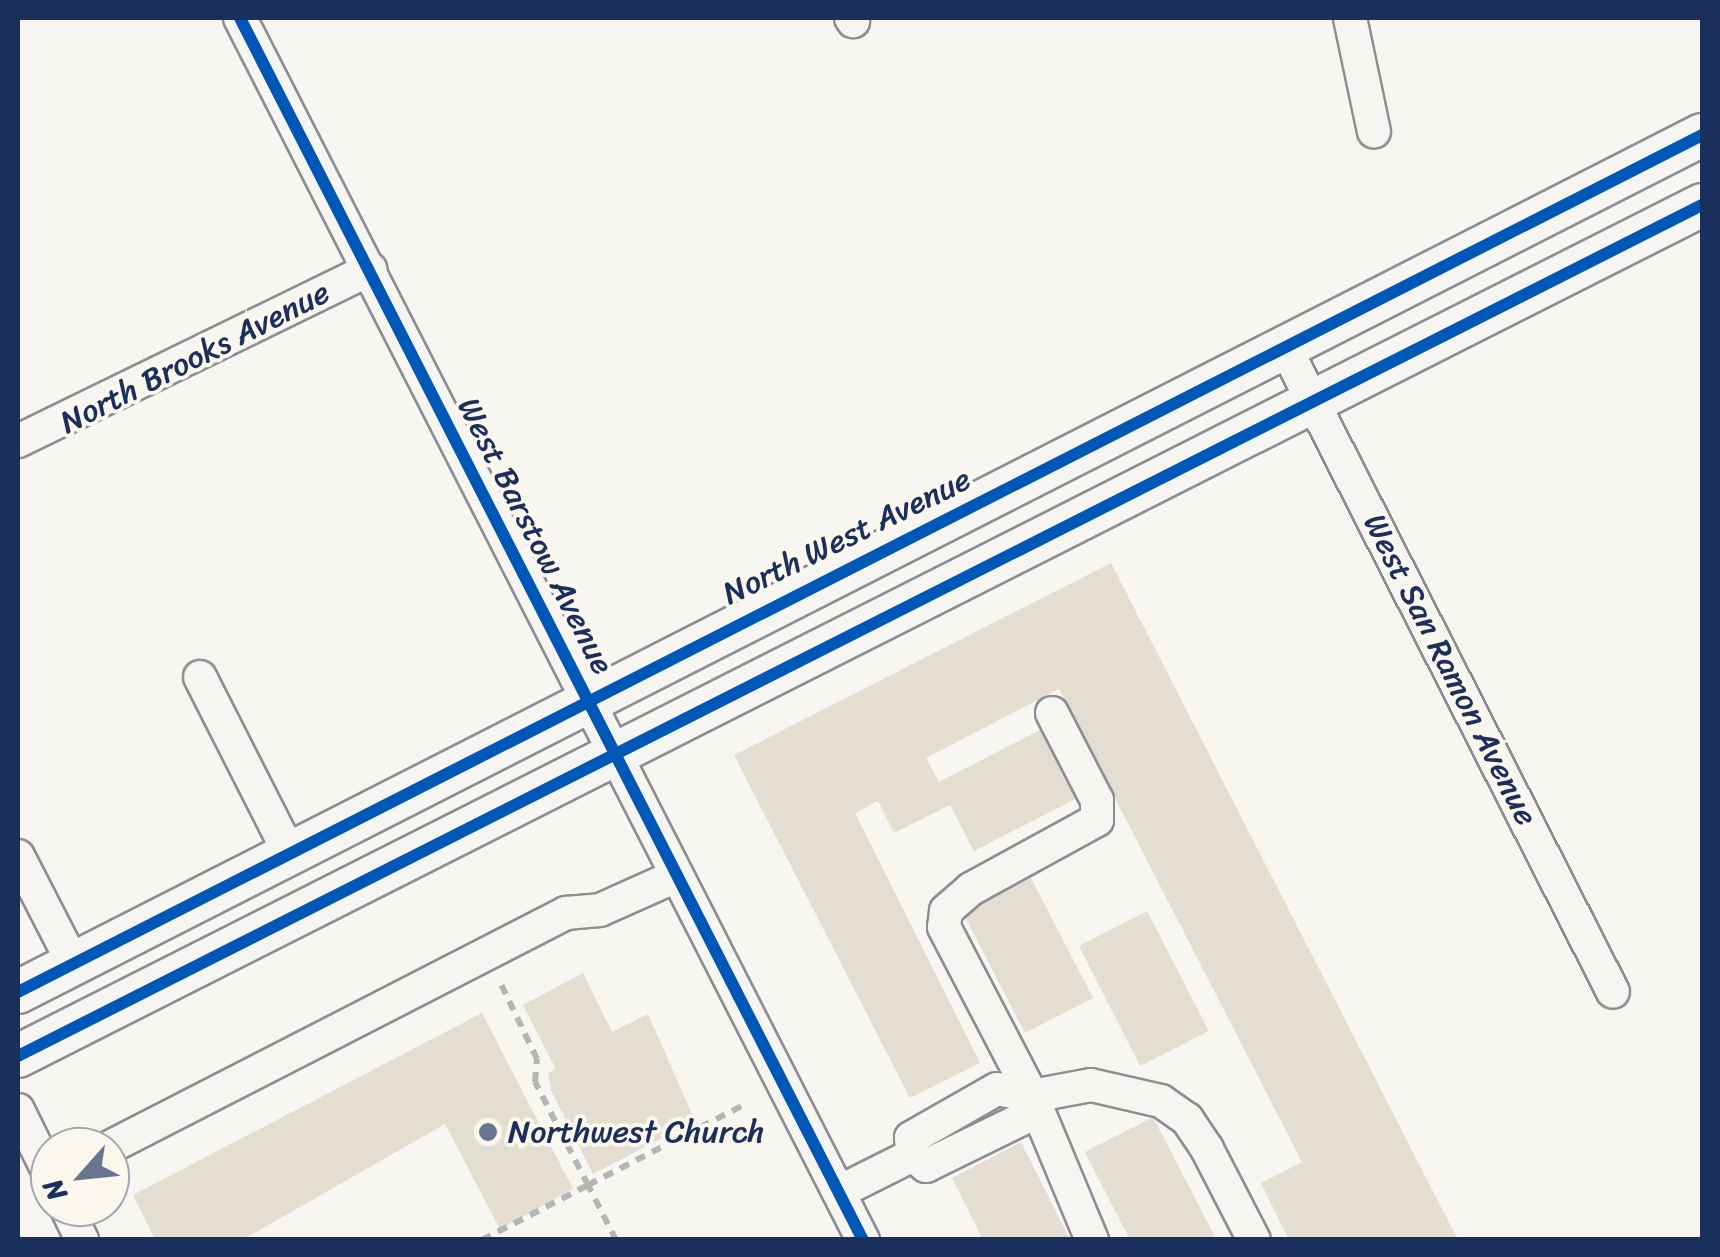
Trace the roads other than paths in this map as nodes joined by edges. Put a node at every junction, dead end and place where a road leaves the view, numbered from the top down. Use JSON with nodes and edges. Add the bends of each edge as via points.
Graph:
{"nodes":[{"id":1,"x":240,"y":18,"type":"edge"},
{"id":2,"x":1350,"y":18,"type":"edge"},
{"id":3,"x":1374,"y":132,"type":"dead end"},
{"id":4,"x":1702,"y":135,"type":"edge"},
{"id":5,"x":1702,"y":205,"type":"edge"},
{"id":6,"x":370,"y":269,"type":"junction"},
{"id":7,"x":1286,"y":349,"type":"junction"},
{"id":8,"x":1314,"y":402,"type":"junction"},
{"id":9,"x":18,"y":441,"type":"edge"},
{"id":10,"x":200,"y":678,"type":"dead end"},
{"id":11,"x":586,"y":698,"type":"junction"},
{"id":12,"x":1052,"y":713,"type":"dead end"},
{"id":13,"x":614,"y":752,"type":"junction"},
{"id":14,"x":18,"y":856,"type":"edge"},
{"id":15,"x":291,"y":856,"type":"junction"},
{"id":16,"x":676,"y":876,"type":"junction"},
{"id":17,"x":73,"y":963,"type":"junction"},
{"id":18,"x":21,"y":982,"type":"edge"},
{"id":19,"x":1614,"y":992,"type":"dead end"},
{"id":20,"x":18,"y":1056,"type":"edge"},
{"id":21,"x":1032,"y":1096,"type":"junction"},
{"id":22,"x":18,"y":1110,"type":"edge"},
{"id":23,"x":30,"y":1134,"type":"edge"},
{"id":24,"x":130,"y":1137,"type":"edge"},
{"id":25,"x":839,"y":1192,"type":"junction"},
{"id":26,"x":864,"y":1240,"type":"edge"},
{"id":27,"x":1092,"y":1240,"type":"edge"},
{"id":28,"x":1254,"y":1240,"type":"edge"}],
"edges":[{"from":1,"to":6,"type":"street","name":"West Barstow Avenue"},
{"from":2,"to":3,"type":"street"},
{"from":4,"to":7,"type":"main road","name":"North West Avenue"},
{"from":5,"to":8,"type":"main road"},
{"from":6,"to":9,"type":"street","name":"North Brooks Avenue","via":[[48,433]]},
{"from":6,"to":11,"type":"street","name":"West Barstow Avenue"},
{"from":7,"to":8,"type":"street","name":"West San Ramon Avenue"},
{"from":7,"to":11,"type":"main road","name":"North West Avenue"},
{"from":8,"to":13,"type":"main road"},
{"from":8,"to":19,"type":"street","name":"West San Ramon Avenue"},
{"from":10,"to":15,"type":"street"},
{"from":11,"to":13,"type":"street","name":"West Barstow Avenue"},
{"from":11,"to":15,"type":"main road","name":"North West Avenue"},
{"from":12,"to":21,"type":"street","via":[[1097,800],[1097,820],[971,888],[944,919]]},
{"from":13,"to":16,"type":"street","name":"West Barstow Avenue"},
{"from":13,"to":20,"type":"main road"},
{"from":14,"to":17,"type":"street"},
{"from":15,"to":17,"type":"main road","name":"North West Avenue"},
{"from":16,"to":24,"type":"street","via":[[600,910],[566,913]]},
{"from":16,"to":25,"type":"street","name":"West Barstow Avenue"},
{"from":17,"to":18,"type":"main road","name":"North West Avenue"},
{"from":21,"to":25,"type":"street","via":[[1024,1118],[926,1166],[914,1155]]},
{"from":21,"to":27,"type":"street"},
{"from":21,"to":28,"type":"street","via":[[1091,1085],[1162,1102],[1187,1119]]},
{"from":22,"to":23,"type":"street"},
{"from":25,"to":26,"type":"street","name":"West Barstow Avenue"}]}
